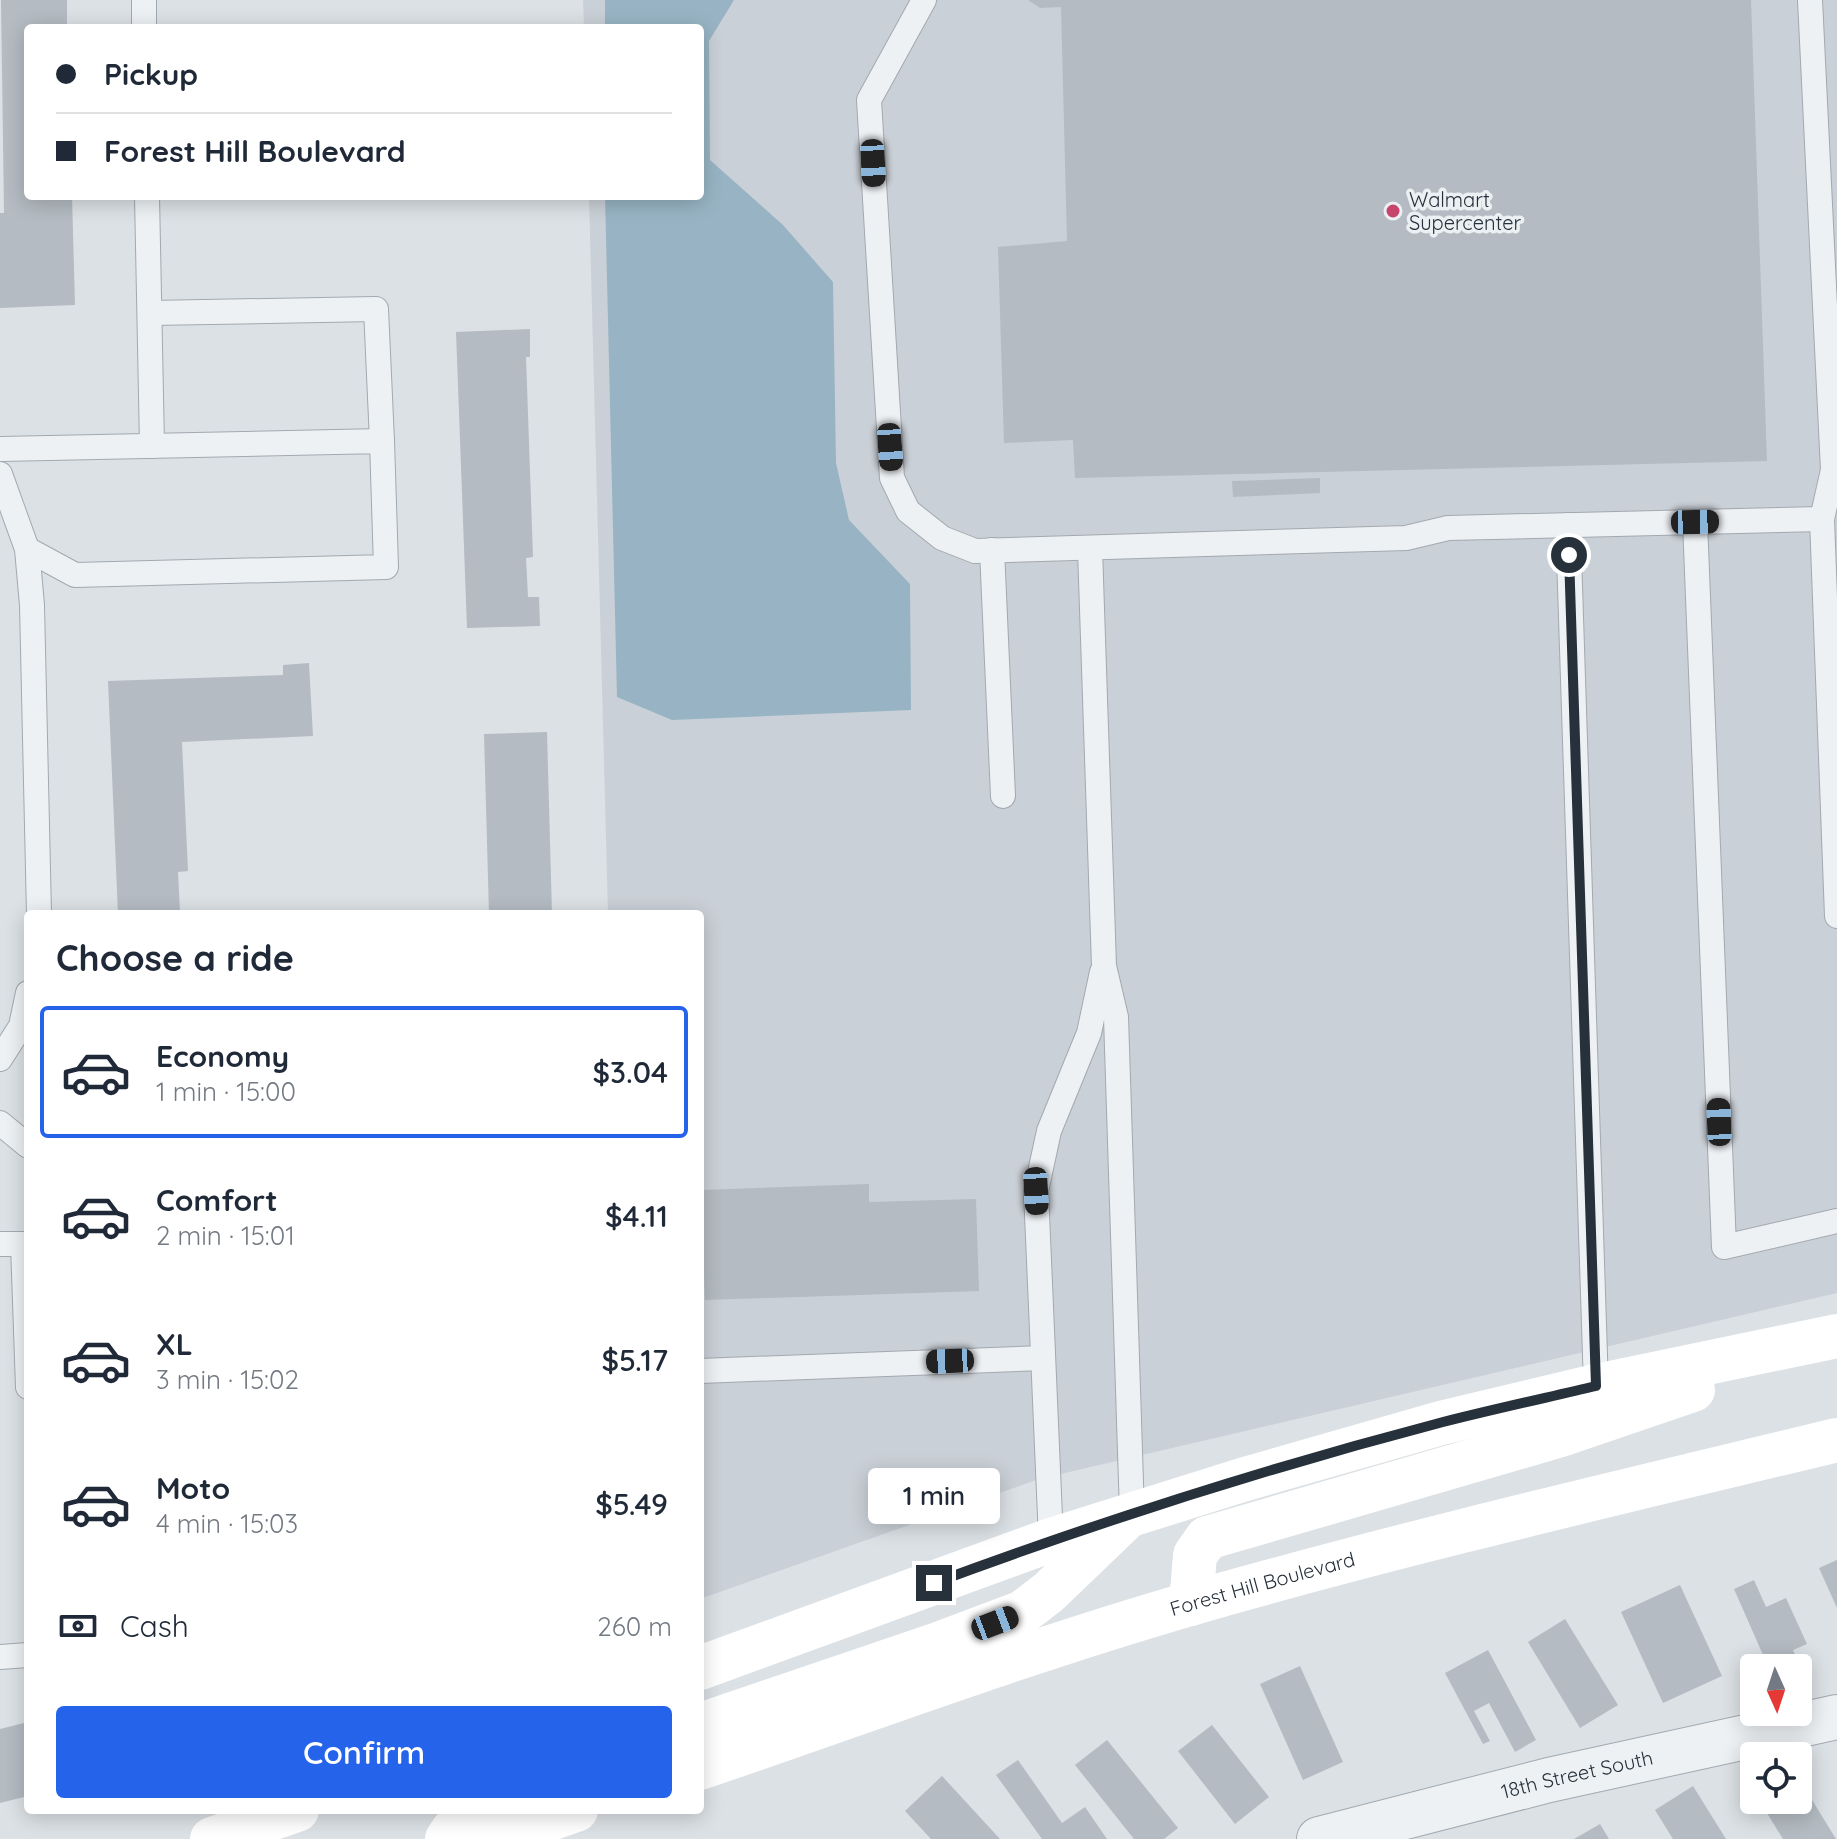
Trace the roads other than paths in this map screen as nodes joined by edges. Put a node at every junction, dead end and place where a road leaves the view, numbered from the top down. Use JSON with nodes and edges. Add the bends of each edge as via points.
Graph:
{"nodes":[{"id":1,"x":144,"y":0,"type":"edge"},
{"id":2,"x":924,"y":0,"type":"edge"},
{"id":3,"x":1810,"y":0,"type":"edge"},
{"id":4,"x":144,"y":24,"type":"edge"},
{"id":5,"x":147,"y":200,"type":"edge"},
{"id":6,"x":150,"y":313,"type":"junction"},
{"id":7,"x":382,"y":441,"type":"junction"},
{"id":8,"x":152,"y":446,"type":"junction"},
{"id":9,"x":0,"y":449,"type":"edge"},
{"id":10,"x":0,"y":474,"type":"edge"},
{"id":11,"x":1822,"y":519,"type":"junction"},
{"id":12,"x":1695,"y":522,"type":"junction"},
{"id":13,"x":1568,"y":525,"type":"junction"},
{"id":14,"x":27,"y":549,"type":"junction"},
{"id":15,"x":1090,"y":549,"type":"junction"},
{"id":16,"x":992,"y":550,"type":"junction"},
{"id":17,"x":1003,"y":796,"type":"dead end"},
{"id":18,"x":39,"y":910,"type":"edge"},
{"id":19,"x":1837,"y":916,"type":"edge"},
{"id":20,"x":1104,"y":966,"type":"junction"},
{"id":21,"x":24,"y":1012,"type":"edge"},
{"id":22,"x":0,"y":1059,"type":"edge"},
{"id":23,"x":0,"y":1123,"type":"edge"},
{"id":24,"x":24,"y":1143,"type":"edge"},
{"id":25,"x":1837,"y":1221,"type":"edge"},
{"id":26,"x":0,"y":1244,"type":"edge"},
{"id":27,"x":24,"y":1273,"type":"edge"},
{"id":28,"x":1835,"y":1336,"type":"edge"},
{"id":29,"x":1043,"y":1358,"type":"junction"},
{"id":30,"x":704,"y":1371,"type":"edge"},
{"id":31,"x":1596,"y":1386,"type":"junction"},
{"id":32,"x":1837,"y":1440,"type":"edge"},
{"id":33,"x":1132,"y":1513,"type":"junction"},
{"id":34,"x":1051,"y":1540,"type":"junction"},
{"id":35,"x":1191,"y":1604,"type":"junction"},
{"id":36,"x":24,"y":1655,"type":"edge"},
{"id":37,"x":0,"y":1657,"type":"edge"},
{"id":38,"x":704,"y":1667,"type":"edge"},
{"id":39,"x":1837,"y":1717,"type":"edge"},
{"id":40,"x":704,"y":1724,"type":"edge"},
{"id":41,"x":704,"y":1767,"type":"edge"},
{"id":42,"x":285,"y":1814,"type":"edge"},
{"id":43,"x":484,"y":1814,"type":"edge"},
{"id":44,"x":564,"y":1814,"type":"edge"},
{"id":45,"x":212,"y":1839,"type":"edge"},
{"id":46,"x":447,"y":1839,"type":"edge"},
{"id":47,"x":492,"y":1839,"type":"edge"},
{"id":48,"x":1319,"y":1839,"type":"edge"}],
"edges":[{"from":1,"to":4,"type":"lane"},
{"from":2,"to":16,"type":"lane","via":[[869,100],[892,478],[908,511],[942,538],[975,551]]},
{"from":3,"to":11,"type":"lane","via":[[1833,470]]},
{"from":5,"to":6,"type":"lane"},
{"from":6,"to":7,"type":"lane","via":[[376,309]]},
{"from":6,"to":8,"type":"lane"},
{"from":7,"to":8,"type":"lane"},
{"from":7,"to":14,"type":"lane","via":[[386,567],[75,575]]},
{"from":8,"to":9,"type":"lane"},
{"from":10,"to":14,"type":"lane"},
{"from":11,"to":12,"type":"lane"},
{"from":11,"to":19,"type":"lane"},
{"from":12,"to":13,"type":"lane"},
{"from":12,"to":25,"type":"lane","via":[[1724,1247]]},
{"from":13,"to":15,"type":"lane","via":[[1448,528],[1406,538]]},
{"from":13,"to":31,"type":"lane"},
{"from":14,"to":18,"type":"lane"},
{"from":15,"to":16,"type":"lane"},
{"from":15,"to":20,"type":"lane"},
{"from":16,"to":17,"type":"lane"},
{"from":20,"to":29,"type":"lane","via":[[1089,1033],[1049,1131],[1036,1191]]},
{"from":20,"to":33,"type":"lane","via":[[1116,1017]]},
{"from":21,"to":22,"type":"lane"},
{"from":23,"to":24,"type":"lane"},
{"from":26,"to":27,"type":"lane","via":[[23,1244]]},
{"from":28,"to":31,"type":"main road"},
{"from":28,"to":35,"type":"main road","via":[[1561,1435],[1207,1538],[1195,1555]]},
{"from":29,"to":30,"type":"lane"},
{"from":29,"to":34,"type":"lane"},
{"from":31,"to":33,"type":"main road","via":[[1441,1423]]},
{"from":32,"to":35,"type":"main road","name":"Forest Hill Boulevard"},
{"from":33,"to":34,"type":"main road"},
{"from":33,"to":40,"type":"main road","via":[[1023,1612]]},
{"from":34,"to":38,"type":"main road"},
{"from":35,"to":41,"type":"main road","name":"Forest Hill Boulevard"},
{"from":36,"to":37,"type":"lane"},
{"from":39,"to":48,"type":"street","name":"18th Street South","via":[[1549,1780]]},
{"from":42,"to":45,"type":"main road"},
{"from":43,"to":46,"type":"main road","via":[[453,1830]]},
{"from":44,"to":47,"type":"main road"}]}
